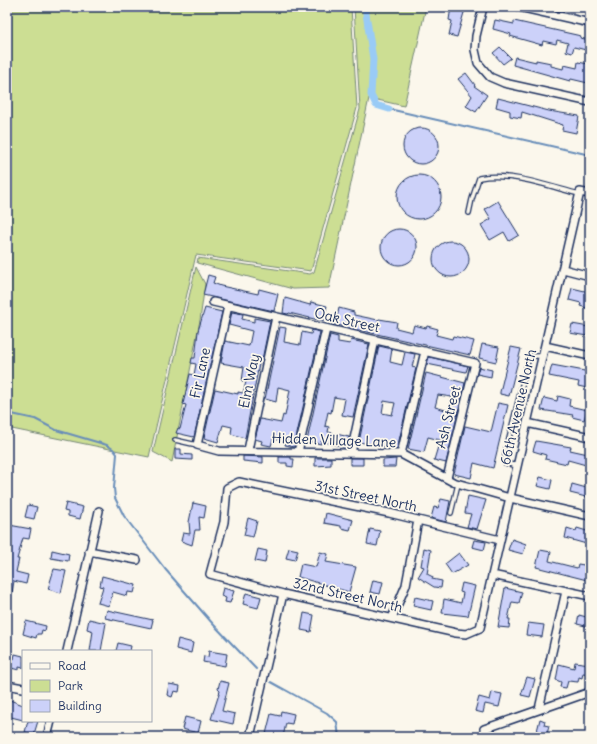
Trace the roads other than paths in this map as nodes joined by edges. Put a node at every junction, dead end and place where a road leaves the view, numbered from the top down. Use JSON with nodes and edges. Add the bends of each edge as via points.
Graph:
{"nodes":[{"id":1,"x":483,"y":7,"type":"edge"},
{"id":2,"x":519,"y":7,"type":"edge"},
{"id":3,"x":590,"y":23,"type":"edge"},
{"id":4,"x":590,"y":102,"type":"edge"},
{"id":5,"x":580,"y":193,"type":"junction"},
{"id":6,"x":590,"y":194,"type":"edge"},
{"id":7,"x":470,"y":213,"type":"dead end"},
{"id":8,"x":563,"y":269,"type":"junction"},
{"id":9,"x":590,"y":276,"type":"edge"},
{"id":10,"x":213,"y":302,"type":"dead end"},
{"id":11,"x":228,"y":306,"type":"junction"},
{"id":12,"x":276,"y":317,"type":"junction"},
{"id":13,"x":326,"y":329,"type":"junction"},
{"id":14,"x":375,"y":340,"type":"junction"},
{"id":15,"x":545,"y":346,"type":"junction"},
{"id":16,"x":425,"y":351,"type":"junction"},
{"id":17,"x":542,"y":356,"type":"junction"},
{"id":18,"x":590,"y":356,"type":"edge"},
{"id":19,"x":475,"y":363,"type":"joint"},
{"id":20,"x":527,"y":423,"type":"junction"},
{"id":21,"x":590,"y":437,"type":"edge"},
{"id":22,"x":175,"y":440,"type":"dead end"},
{"id":23,"x":197,"y":445,"type":"junction"},
{"id":24,"x":248,"y":450,"type":"junction"},
{"id":25,"x":298,"y":452,"type":"junction"},
{"id":26,"x":351,"y":453,"type":"junction"},
{"id":27,"x":401,"y":454,"type":"junction"},
{"id":28,"x":517,"y":466,"type":"junction"},
{"id":29,"x":447,"y":478,"type":"junction"},
{"id":30,"x":458,"y":484,"type":"junction"},
{"id":31,"x":510,"y":498,"type":"junction"},
{"id":32,"x":99,"y":511,"type":"dead end"},
{"id":33,"x":451,"y":513,"type":"dead end"},
{"id":34,"x":590,"y":516,"type":"edge"},
{"id":35,"x":418,"y":520,"type":"junction"},
{"id":36,"x":500,"y":540,"type":"junction"},
{"id":37,"x":89,"y":551,"type":"junction"},
{"id":38,"x":137,"y":560,"type":"dead end"},
{"id":39,"x":210,"y":574,"type":"joint"},
{"id":40,"x":492,"y":575,"type":"junction"},
{"id":41,"x":566,"y":591,"type":"junction"},
{"id":42,"x":283,"y":594,"type":"junction"},
{"id":43,"x":590,"y":596,"type":"edge"},
{"id":44,"x":392,"y":618,"type":"junction"},
{"id":45,"x":480,"y":628,"type":"joint"},
{"id":46,"x":67,"y":650,"type":"edge"},
{"id":47,"x":7,"y":685,"type":"edge"},
{"id":48,"x":22,"y":688,"type":"edge"},
{"id":49,"x":590,"y":692,"type":"edge"},
{"id":50,"x":539,"y":709,"type":"junction"},
{"id":51,"x":51,"y":722,"type":"edge"},
{"id":52,"x":484,"y":729,"type":"dead end"},
{"id":53,"x":47,"y":737,"type":"edge"},
{"id":54,"x":250,"y":737,"type":"edge"}],
"edges":[{"from":1,"to":4,"type":"street","via":[[475,50],[478,63],[490,77],[504,83]]},
{"from":2,"to":3,"type":"street"},
{"from":5,"to":6,"type":"street"},
{"from":5,"to":7,"type":"lane","via":[[519,179],[492,176],[479,178]]},
{"from":5,"to":8,"type":"street","name":"66th Avenue North"},
{"from":8,"to":9,"type":"street"},
{"from":8,"to":15,"type":"street","name":"66th Avenue North"},
{"from":10,"to":11,"type":"street","name":"Oak Street"},
{"from":11,"to":12,"type":"street","name":"Oak Street"},
{"from":11,"to":23,"type":"street","name":"Fir Lane"},
{"from":12,"to":13,"type":"street","name":"Oak Street"},
{"from":12,"to":24,"type":"street","name":"Elm Way"},
{"from":13,"to":14,"type":"street","name":"Oak Street"},
{"from":13,"to":25,"type":"street"},
{"from":14,"to":16,"type":"street","name":"Oak Street"},
{"from":14,"to":26,"type":"street"},
{"from":15,"to":17,"type":"street","name":"66th Avenue North"},
{"from":15,"to":18,"type":"street"},
{"from":16,"to":19,"type":"street","name":"Oak Street"},
{"from":16,"to":27,"type":"street"},
{"from":17,"to":20,"type":"street","name":"66th Avenue North"},
{"from":17,"to":28,"type":"lane","via":[[530,356],[528,360],[505,454],[505,463]]},
{"from":19,"to":29,"type":"street","name":"Ash Street"},
{"from":20,"to":21,"type":"street"},
{"from":20,"to":28,"type":"street","name":"66th Avenue North"},
{"from":22,"to":23,"type":"lane"},
{"from":23,"to":24,"type":"street","name":"Hidden Village Lane","via":[[220,451]]},
{"from":24,"to":25,"type":"street","name":"Hidden Village Lane"},
{"from":25,"to":26,"type":"street","name":"Hidden Village Lane"},
{"from":26,"to":27,"type":"street","name":"Hidden Village Lane"},
{"from":27,"to":29,"type":"street","name":"Hidden Village Lane"},
{"from":28,"to":31,"type":"street","name":"66th Avenue North"},
{"from":29,"to":30,"type":"street","name":"Hidden Village Lane"},
{"from":30,"to":31,"type":"street","name":"Hidden Village Lane"},
{"from":30,"to":33,"type":"lane"},
{"from":31,"to":34,"type":"street","name":"Hidden Village Lane"},
{"from":31,"to":36,"type":"street","name":"66th Avenue North"},
{"from":32,"to":37,"type":"street"},
{"from":35,"to":36,"type":"street","name":"31st Street North"},
{"from":35,"to":39,"type":"street","name":"31st Street North","via":[[239,482],[227,488],[224,522]]},
{"from":35,"to":44,"type":"street","via":[[406,585]]},
{"from":36,"to":40,"type":"street","name":"66th Avenue North"},
{"from":37,"to":38,"type":"street"},
{"from":37,"to":46,"type":"street"},
{"from":39,"to":42,"type":"street","name":"32nd Street North"},
{"from":40,"to":41,"type":"street"},
{"from":40,"to":45,"type":"street","name":"66th Avenue North"},
{"from":41,"to":43,"type":"street"},
{"from":41,"to":50,"type":"street"},
{"from":42,"to":44,"type":"street","name":"32nd Street North"},
{"from":42,"to":54,"type":"street"},
{"from":44,"to":45,"type":"street","name":"32nd Street North","via":[[456,633],[466,634]]},
{"from":47,"to":48,"type":"street"},
{"from":49,"to":50,"type":"street"},
{"from":50,"to":52,"type":"street"},
{"from":51,"to":53,"type":"street"}]}
